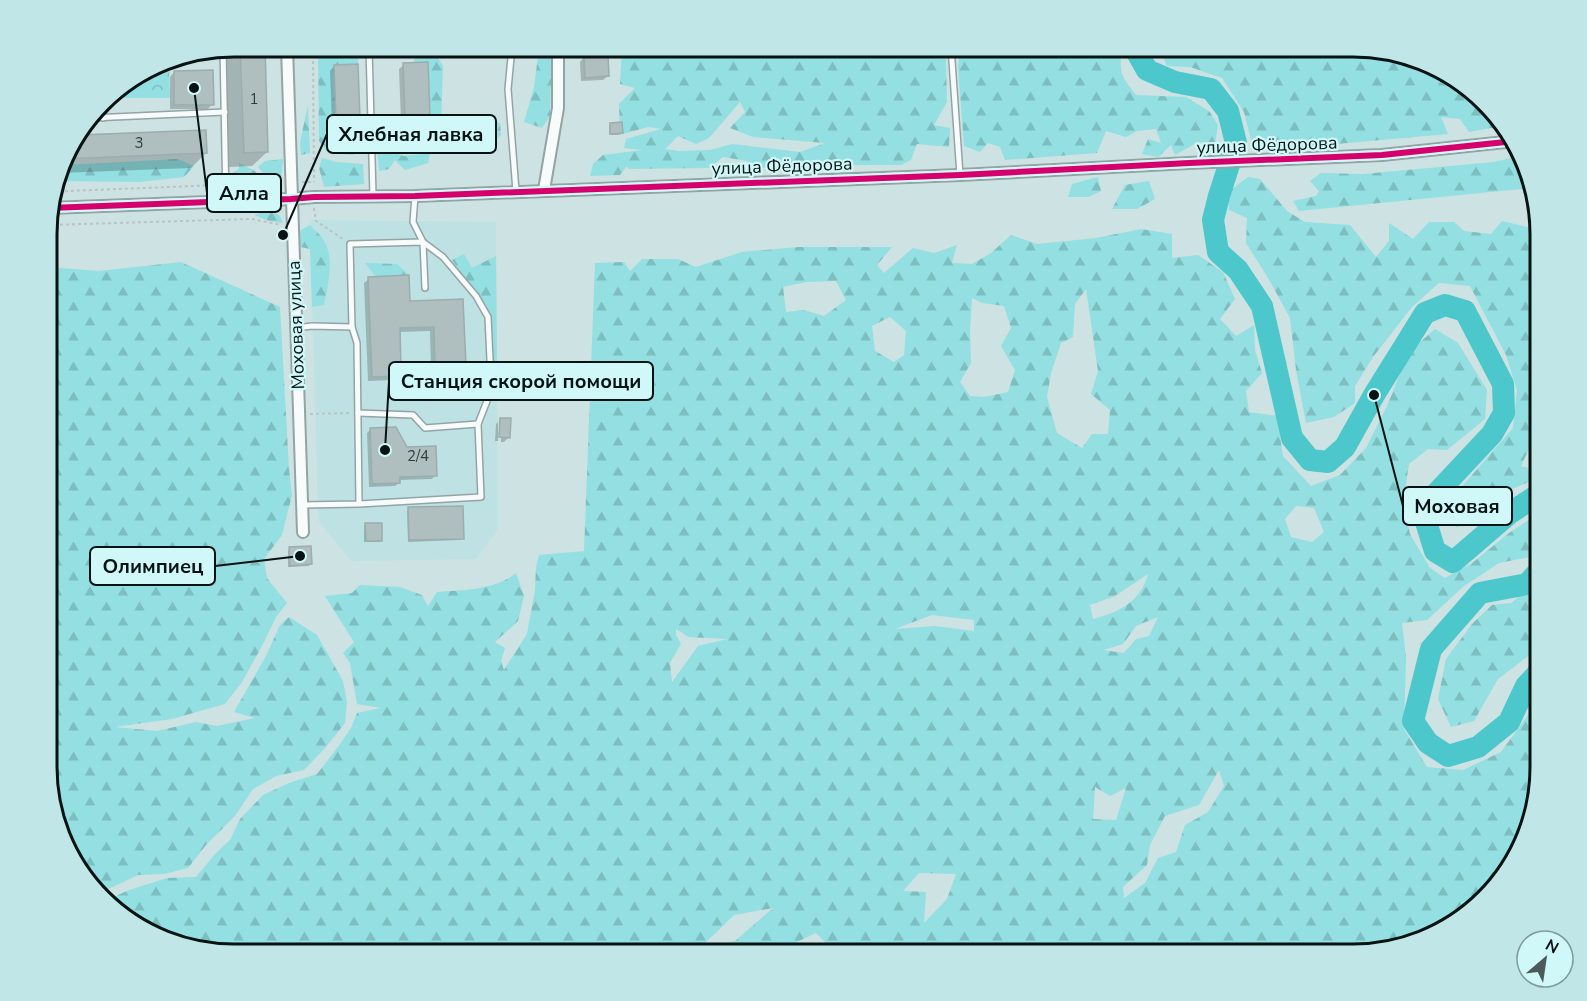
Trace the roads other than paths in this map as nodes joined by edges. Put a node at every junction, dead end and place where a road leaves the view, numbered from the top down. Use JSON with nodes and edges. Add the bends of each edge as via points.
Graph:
{"nodes":[{"id":1,"x":287,"y":57,"type":"edge"},
{"id":2,"x":369,"y":57,"type":"edge"},
{"id":3,"x":511,"y":57,"type":"edge"},
{"id":4,"x":558,"y":57,"type":"edge"},
{"id":5,"x":952,"y":57,"type":"edge"},
{"id":6,"x":224,"y":58,"type":"edge"},
{"id":7,"x":225,"y":112,"type":"junction"},
{"id":8,"x":103,"y":118,"type":"edge"},
{"id":9,"x":1504,"y":142,"type":"edge"},
{"id":10,"x":960,"y":175,"type":"junction"},
{"id":11,"x":544,"y":190,"type":"junction"},
{"id":12,"x":516,"y":191,"type":"junction"},
{"id":13,"x":373,"y":196,"type":"junction"},
{"id":14,"x":414,"y":196,"type":"junction"},
{"id":15,"x":291,"y":200,"type":"junction"},
{"id":16,"x":226,"y":201,"type":"junction"},
{"id":17,"x":60,"y":208,"type":"edge"},
{"id":18,"x":423,"y":242,"type":"junction"},
{"id":19,"x":425,"y":288,"type":"dead end"},
{"id":20,"x":351,"y":327,"type":"junction"},
{"id":21,"x":296,"y":328,"type":"junction"},
{"id":22,"x":358,"y":413,"type":"junction"},
{"id":23,"x":478,"y":423,"type":"junction"},
{"id":24,"x":359,"y":504,"type":"junction"},
{"id":25,"x":302,"y":505,"type":"junction"},
{"id":26,"x":303,"y":532,"type":"dead end"}],
"edges":[{"from":1,"to":15,"type":"street","name":"Моховая улица"},
{"from":2,"to":13,"type":"lane"},
{"from":3,"to":12,"type":"lane","via":[[508,90]]},
{"from":4,"to":11,"type":"street","via":[[558,108]]},
{"from":5,"to":10,"type":"lane"},
{"from":6,"to":7,"type":"lane"},
{"from":7,"to":8,"type":"lane"},
{"from":7,"to":16,"type":"lane"},
{"from":9,"to":10,"type":"street","name":"улица Фёдорова","via":[[1382,155]]},
{"from":10,"to":11,"type":"street","name":"улица Фёдорова"},
{"from":11,"to":12,"type":"street","name":"улица Фёдорова"},
{"from":12,"to":14,"type":"street","name":"улица Фёдорова"},
{"from":13,"to":14,"type":"street","name":"улица Фёдорова"},
{"from":13,"to":15,"type":"street","name":"улица Фёдорова"},
{"from":14,"to":18,"type":"lane","via":[[414,222]]},
{"from":15,"to":16,"type":"street","name":"улица Фёдорова"},
{"from":15,"to":21,"type":"street","name":"Моховая улица"},
{"from":16,"to":17,"type":"street","name":"улица Фёдорова"},
{"from":18,"to":19,"type":"lane"},
{"from":18,"to":20,"type":"lane","via":[[350,244]]},
{"from":18,"to":23,"type":"lane","via":[[442,257],[476,296],[488,317],[491,381]]},
{"from":20,"to":21,"type":"lane"},
{"from":20,"to":22,"type":"lane","via":[[357,343]]},
{"from":21,"to":25,"type":"street","name":"Моховая улица"},
{"from":22,"to":23,"type":"lane","via":[[413,416],[426,428]]},
{"from":22,"to":24,"type":"lane"},
{"from":23,"to":24,"type":"lane","via":[[481,498]]},
{"from":24,"to":25,"type":"lane"},
{"from":25,"to":26,"type":"street","name":"Моховая улица"}]}
